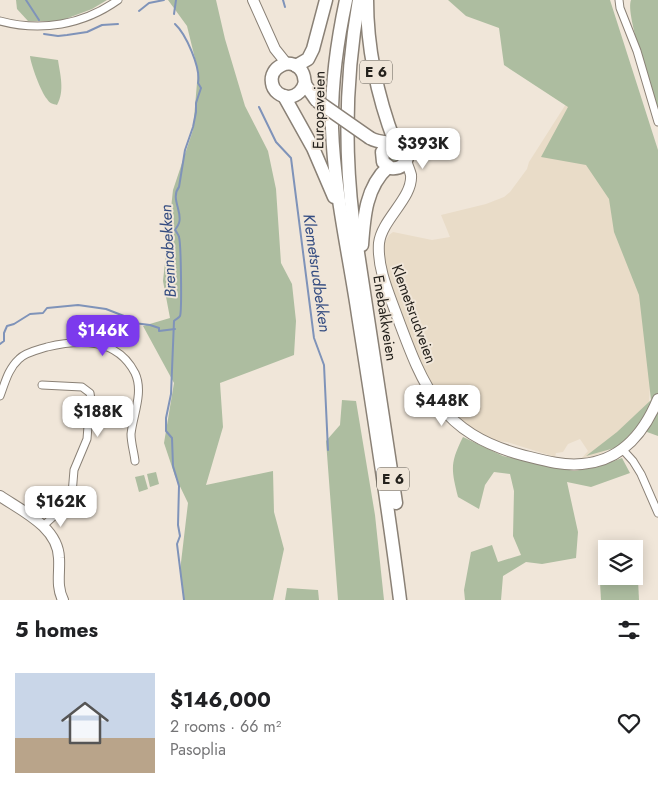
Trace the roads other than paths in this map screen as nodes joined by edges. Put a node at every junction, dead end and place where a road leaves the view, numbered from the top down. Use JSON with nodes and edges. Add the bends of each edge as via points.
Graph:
{"nodes":[{"id":1,"x":118,"y":0,"type":"edge"},
{"id":2,"x":253,"y":0,"type":"edge"},
{"id":3,"x":326,"y":0,"type":"edge"},
{"id":4,"x":346,"y":0,"type":"edge"},
{"id":5,"x":359,"y":0,"type":"edge"},
{"id":6,"x":367,"y":0,"type":"edge"},
{"id":7,"x":619,"y":0,"type":"edge"},
{"id":8,"x":0,"y":20,"type":"edge"},
{"id":9,"x":275,"y":49,"type":"junction"},
{"id":10,"x":292,"y":65,"type":"junction"},
{"id":11,"x":275,"y":70,"type":"junction"},
{"id":12,"x":305,"y":82,"type":"junction"},
{"id":13,"x":290,"y":95,"type":"junction"},
{"id":14,"x":317,"y":100,"type":"junction"},
{"id":15,"x":658,"y":122,"type":"edge"},
{"id":16,"x":371,"y":139,"type":"junction"},
{"id":17,"x":392,"y":143,"type":"junction"},
{"id":18,"x":382,"y":155,"type":"junction"},
{"id":19,"x":397,"y":165,"type":"junction"},
{"id":20,"x":348,"y":220,"type":"junction"},
{"id":21,"x":360,"y":269,"type":"junction"},
{"id":22,"x":42,"y":385,"type":"dead end"},
{"id":23,"x":0,"y":396,"type":"edge"},
{"id":24,"x":658,"y":399,"type":"edge"},
{"id":25,"x":623,"y":450,"type":"junction"},
{"id":26,"x":135,"y":461,"type":"dead end"},
{"id":27,"x":0,"y":496,"type":"edge"},
{"id":28,"x":658,"y":513,"type":"edge"},
{"id":29,"x":42,"y":526,"type":"junction"},
{"id":30,"x":63,"y":600,"type":"edge"},
{"id":31,"x":400,"y":600,"type":"edge"},
{"id":32,"x":408,"y":600,"type":"edge"}],
"edges":[{"from":1,"to":8,"type":"street","via":[[82,20],[57,25],[15,25]]},
{"from":2,"to":9,"type":"street"},
{"from":3,"to":10,"type":"highway","via":[[308,59]]},
{"from":4,"to":20,"type":"highway","name":"Europaveien","number":"E 6","via":[[334,79],[333,141]]},
{"from":5,"to":20,"type":"highway","name":"Europaveien","number":"E 6","via":[[349,77]]},
{"from":6,"to":17,"type":"highway","number":"E 6","via":[[371,52]]},
{"from":7,"to":15,"type":"street"},
{"from":9,"to":10,"type":"street"},
{"from":9,"to":11,"type":"street"},
{"from":10,"to":11,"type":"highway","via":[[281,65]]},
{"from":10,"to":12,"type":"highway","via":[[304,74]]},
{"from":11,"to":13,"type":"highway","number":"E 6","via":[[272,85],[277,92]]},
{"from":12,"to":13,"type":"highway","via":[[303,88]]},
{"from":12,"to":14,"type":"highway"},
{"from":13,"to":14,"type":"highway"},
{"from":13,"to":20,"type":"highway","number":"E 6"},
{"from":14,"to":16,"type":"highway","bridge":true},
{"from":16,"to":17,"type":"highway"},
{"from":16,"to":18,"type":"highway"},
{"from":17,"to":18,"type":"highway","via":[[384,148]]},
{"from":17,"to":19,"type":"highway","number":"E 6","via":[[402,145],[406,151]]},
{"from":18,"to":19,"type":"highway","via":[[383,162]]},
{"from":19,"to":21,"type":"highway","number":"E 6","via":[[375,182],[368,199]]},
{"from":19,"to":25,"type":"street","name":"Klemetsrudveien","via":[[410,182],[382,233],[380,260],[415,363],[436,400],[451,418],[476,436],[527,456],[580,465]]},
{"from":20,"to":21,"type":"highway","name":"Enebakkveien","number":"E 6"},
{"from":20,"to":31,"type":"highway","name":"Enebakkveien","number":"E 6"},
{"from":21,"to":32,"type":"highway","name":"Enebakkveien","number":"E 6","via":[[391,464]]},
{"from":22,"to":29,"type":"street","via":[[82,387],[90,394],[92,407],[87,439],[74,470],[70,499]]},
{"from":23,"to":26,"type":"street","via":[[10,369],[19,358],[30,353],[73,342],[109,348],[131,367],[138,382],[131,437]]},
{"from":24,"to":25,"type":"street","name":"Klemetsrudveien","via":[[642,431]]},
{"from":25,"to":28,"type":"street","via":[[641,474]]},
{"from":27,"to":29,"type":"street"},
{"from":29,"to":30,"type":"street","via":[[58,550],[59,588]]}]}
